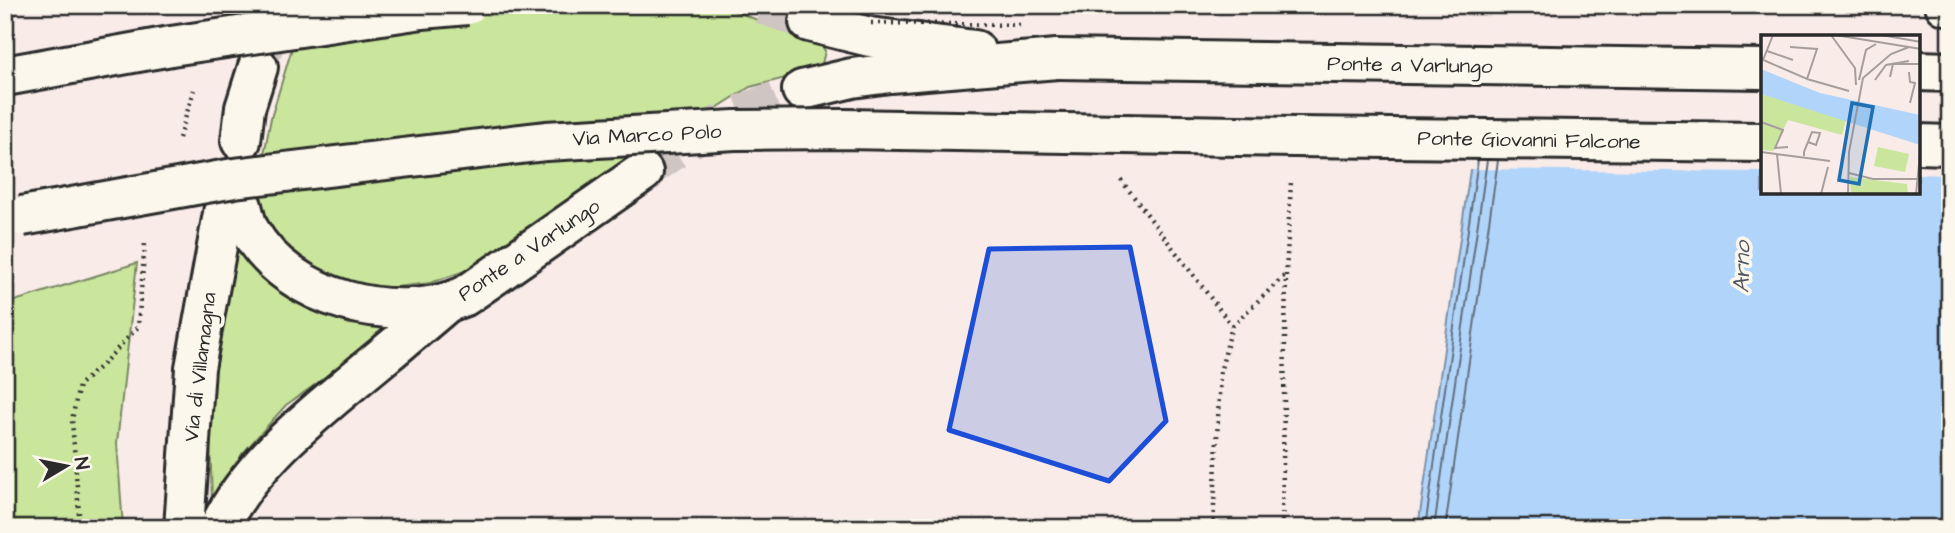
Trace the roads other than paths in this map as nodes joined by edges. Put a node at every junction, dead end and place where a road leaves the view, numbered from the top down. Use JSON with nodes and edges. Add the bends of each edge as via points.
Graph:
{"nodes":[{"id":1,"x":467,"y":5,"type":"edge"},
{"id":2,"x":808,"y":22,"type":"tunnel mouth"},
{"id":3,"x":1057,"y":59,"type":"junction"},
{"id":4,"x":258,"y":67,"type":"tunnel mouth"},
{"id":5,"x":1761,"y":69,"type":"edge"},
{"id":6,"x":1920,"y":71,"type":"edge"},
{"id":7,"x":1950,"y":72,"type":"edge"},
{"id":8,"x":5,"y":76,"type":"edge"},
{"id":9,"x":802,"y":90,"type":"tunnel mouth"},
{"id":10,"x":242,"y":130,"type":"dead end"},
{"id":11,"x":1761,"y":142,"type":"edge"},
{"id":12,"x":1920,"y":144,"type":"edge"},
{"id":13,"x":1950,"y":145,"type":"edge"},
{"id":14,"x":1294,"y":154,"type":"joint"},
{"id":15,"x":643,"y":172,"type":"tunnel mouth"},
{"id":16,"x":233,"y":207,"type":"joint"},
{"id":17,"x":14,"y":218,"type":"edge"},
{"id":18,"x":444,"y":305,"type":"junction"},
{"id":19,"x":184,"y":528,"type":"edge"},
{"id":20,"x":219,"y":528,"type":"edge"}],
"edges":[{"from":1,"to":8,"type":"main road","bridge":true,"via":[[172,46]]},
{"from":2,"to":3,"type":"main road","name":"Ponte a Varlungo","via":[[870,37]]},
{"from":3,"to":5,"type":"main road","name":"Ponte a Varlungo","bridge":true},
{"from":3,"to":9,"type":"main road","name":"Ponte a Varlungo","via":[[890,73]]},
{"from":4,"to":10,"type":"main road"},
{"from":6,"to":7,"type":"main road"},
{"from":11,"to":14,"type":"main road","name":"Ponte Giovanni Falcone"},
{"from":12,"to":13,"type":"main road"},
{"from":14,"to":17,"type":"main road","name":"Via Marco Polo","bridge":true,"via":[[844,129],[735,130],[559,140],[234,178]]},
{"from":15,"to":18,"type":"main road","name":"Ponte a Varlungo","via":[[482,285]]},
{"from":16,"to":18,"type":"main road","name":"Ponte a Varlungo","via":[[274,261],[326,293],[376,307]]},
{"from":16,"to":19,"type":"main road","name":"Via di Villamagna","via":[[195,368]]},
{"from":18,"to":20,"type":"main road","via":[[291,433],[252,478]]}]}
